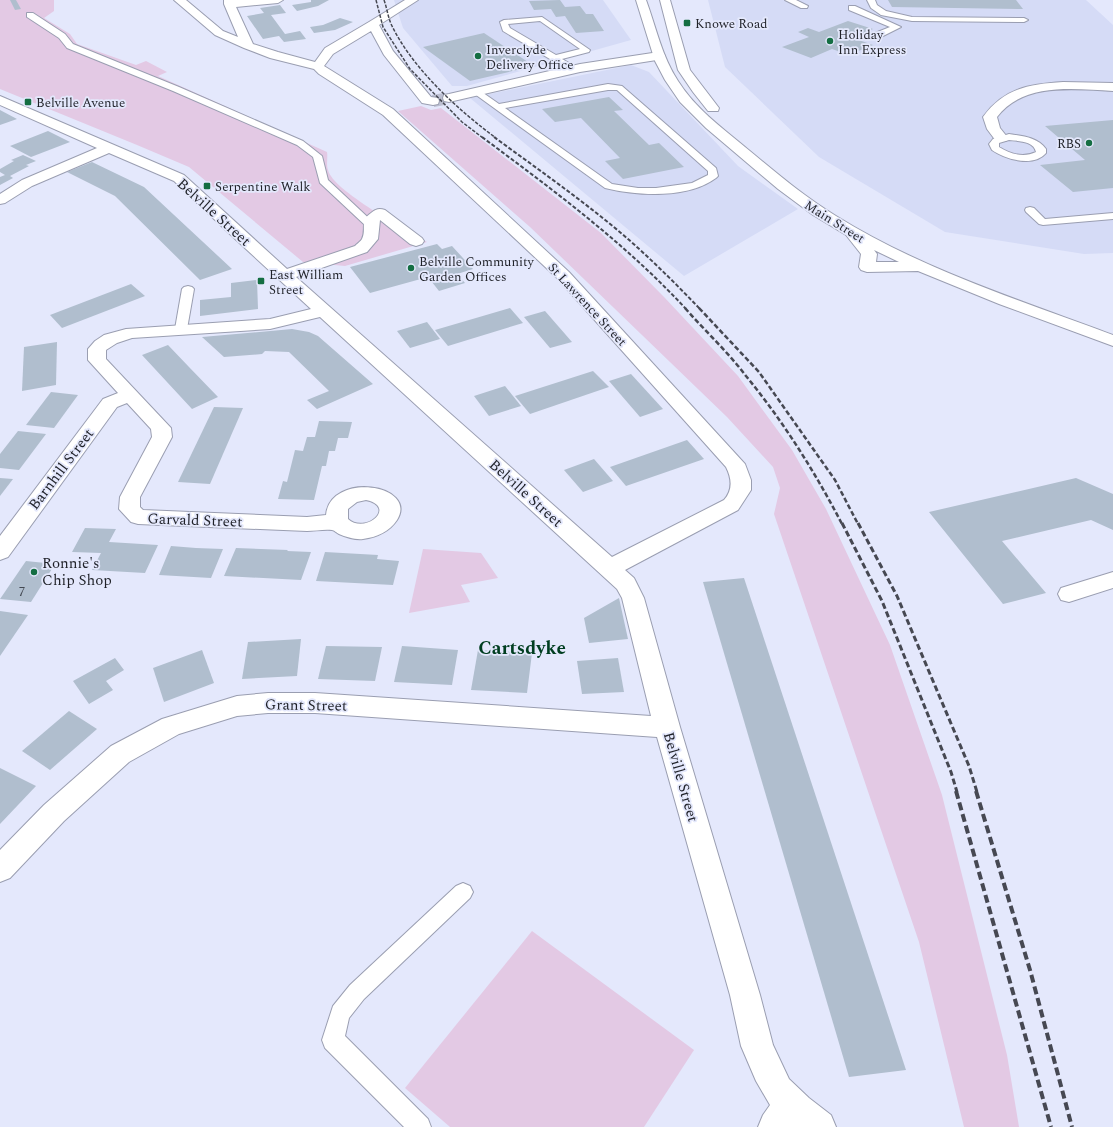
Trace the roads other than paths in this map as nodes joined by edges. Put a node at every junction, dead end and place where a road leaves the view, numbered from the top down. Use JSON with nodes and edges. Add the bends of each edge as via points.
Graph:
{"nodes":[{"id":1,"x":179,"y":0,"type":"edge"},
{"id":2,"x":278,"y":0,"type":"edge"},
{"id":3,"x":413,"y":0,"type":"edge"},
{"id":4,"x":641,"y":0,"type":"edge"},
{"id":5,"x":665,"y":0,"type":"edge"},
{"id":6,"x":789,"y":0,"type":"edge"},
{"id":7,"x":871,"y":0,"type":"edge"},
{"id":8,"x":229,"y":2,"type":"edge"},
{"id":9,"x":804,"y":6,"type":"dead end"},
{"id":10,"x":852,"y":8,"type":"dead end"},
{"id":11,"x":30,"y":15,"type":"dead end"},
{"id":12,"x":1024,"y":20,"type":"dead end"},
{"id":13,"x":373,"y":24,"type":"junction"},
{"id":14,"x":878,"y":35,"type":"dead end"},
{"id":15,"x":248,"y":46,"type":"junction"},
{"id":16,"x":659,"y":56,"type":"junction"},
{"id":17,"x":555,"y":58,"type":"junction"},
{"id":18,"x":318,"y":66,"type":"junction"},
{"id":19,"x":573,"y":69,"type":"junction"},
{"id":20,"x":1113,"y":87,"type":"edge"},
{"id":21,"x":476,"y":92,"type":"junction"},
{"id":22,"x":449,"y":98,"type":"tunnel mouth"},
{"id":23,"x":0,"y":100,"type":"edge"},
{"id":24,"x":433,"y":101,"type":"dead end"},
{"id":25,"x":498,"y":107,"type":"junction"},
{"id":26,"x":1001,"y":138,"type":"dead end"},
{"id":27,"x":759,"y":147,"type":"dead end"},
{"id":28,"x":109,"y":148,"type":"junction"},
{"id":29,"x":770,"y":157,"type":"dead end"},
{"id":30,"x":0,"y":200,"type":"edge"},
{"id":31,"x":1030,"y":210,"type":"dead end"},
{"id":32,"x":1113,"y":216,"type":"edge"},
{"id":33,"x":371,"y":225,"type":"junction"},
{"id":34,"x":851,"y":232,"type":"junction"},
{"id":35,"x":416,"y":240,"type":"dead end"},
{"id":36,"x":923,"y":268,"type":"junction"},
{"id":37,"x":284,"y":276,"type":"junction"},
{"id":38,"x":188,"y":289,"type":"dead end"},
{"id":39,"x":324,"y":311,"type":"junction"},
{"id":40,"x":1113,"y":327,"type":"edge"},
{"id":41,"x":181,"y":329,"type":"junction"},
{"id":42,"x":1113,"y":342,"type":"edge"},
{"id":43,"x":129,"y":395,"type":"junction"},
{"id":44,"x":338,"y":522,"type":"dead end"},
{"id":45,"x":0,"y":552,"type":"edge"},
{"id":46,"x":610,"y":568,"type":"junction"},
{"id":47,"x":1113,"y":580,"type":"edge"},
{"id":48,"x":1069,"y":594,"type":"dead end"},
{"id":49,"x":667,"y":727,"type":"junction"},
{"id":50,"x":0,"y":869,"type":"edge"},
{"id":51,"x":463,"y":892,"type":"dead end"},
{"id":52,"x":782,"y":1107,"type":"edge"},
{"id":53,"x":420,"y":1127,"type":"edge"},
{"id":54,"x":819,"y":1127,"type":"edge"}],
"edges":[{"from":1,"to":15,"type":"main road","name":"St Lawrence Street","via":[[219,33]]},
{"from":2,"to":8,"type":"main road"},
{"from":3,"to":13,"type":"main road"},
{"from":4,"to":16,"type":"main road","name":"Main Street"},
{"from":5,"to":27,"type":"main road","via":[[680,60],[689,79],[717,112]]},
{"from":6,"to":9,"type":"lane"},
{"from":7,"to":12,"type":"lane","via":[[874,6],[884,13],[912,19]]},
{"from":8,"to":15,"type":"main road"},
{"from":10,"to":14,"type":"lane","via":[[897,26]]},
{"from":11,"to":33,"type":"lane","via":[[62,36],[70,46],[300,143],[317,156],[323,181]]},
{"from":13,"to":18,"type":"main road","via":[[329,51]]},
{"from":13,"to":24,"type":"main road","via":[[388,52],[427,100]]},
{"from":15,"to":18,"type":"main road","name":"St Lawrence Street"},
{"from":16,"to":19,"type":"main road"},
{"from":16,"to":34,"type":"main road","name":"Main Street","via":[[669,78],[678,90],[710,124],[789,190]]},
{"from":17,"to":17,"type":"lane","via":[[586,50],[542,19],[504,22],[506,29]]},
{"from":17,"to":19,"type":"lane"},
{"from":18,"to":46,"type":"main road","name":"St Lawrence Street","via":[[388,112],[563,276],[735,464],[742,483],[737,500],[731,505]]},
{"from":19,"to":21,"type":"main road"},
{"from":20,"to":26,"type":"main road","via":[[1048,86],[1006,98],[995,107],[990,117],[994,129]]},
{"from":21,"to":22,"type":"main road"},
{"from":21,"to":25,"type":"lane"},
{"from":23,"to":28,"type":"main road","name":"Belville Street"},
{"from":25,"to":25,"type":"lane","via":[[609,186],[626,191],[661,192],[705,183],[712,176],[713,170],[619,88],[608,87]]},
{"from":28,"to":30,"type":"main road","via":[[27,183]]},
{"from":28,"to":37,"type":"main road","name":"Belville Street","via":[[179,178]]},
{"from":29,"to":40,"type":"main road","name":"Main Street","via":[[814,192],[856,219],[903,244],[978,277]]},
{"from":31,"to":32,"type":"lane","via":[[1043,222]]},
{"from":33,"to":35,"type":"main road","via":[[372,219],[380,213]]},
{"from":33,"to":37,"type":"main road","via":[[370,238],[361,249]]},
{"from":34,"to":36,"type":"main road","name":"Main Street"},
{"from":34,"to":36,"type":"main road","via":[[869,254],[867,267]]},
{"from":36,"to":42,"type":"main road","name":"Main Street"},
{"from":37,"to":39,"type":"main road","name":"Belville Street"},
{"from":38,"to":41,"type":"lane"},
{"from":39,"to":41,"type":"main road","via":[[270,324]]},
{"from":39,"to":46,"type":"main road","name":"Belville Street"},
{"from":41,"to":43,"type":"main road","name":"Garvald Street","via":[[121,334],[104,341],[97,349],[97,360]]},
{"from":43,"to":44,"type":"main road","name":"Garvald Street","via":[[161,428],[162,437],[130,497],[129,509],[138,517],[307,524]]},
{"from":43,"to":45,"type":"main road","name":"Barnhill Street","via":[[110,404]]},
{"from":46,"to":49,"type":"main road","name":"Belville Street","via":[[626,584],[633,598]]},
{"from":47,"to":48,"type":"main road"},
{"from":49,"to":50,"type":"main road","name":"Grant Street","via":[[315,703],[237,706],[171,726],[120,754],[54,813]]},
{"from":49,"to":52,"type":"main road","name":"Belville Street","via":[[745,995],[757,1046]]},
{"from":51,"to":53,"type":"lane","via":[[357,992],[340,1013],[333,1040]]},
{"from":52,"to":54,"type":"main road"}]}
